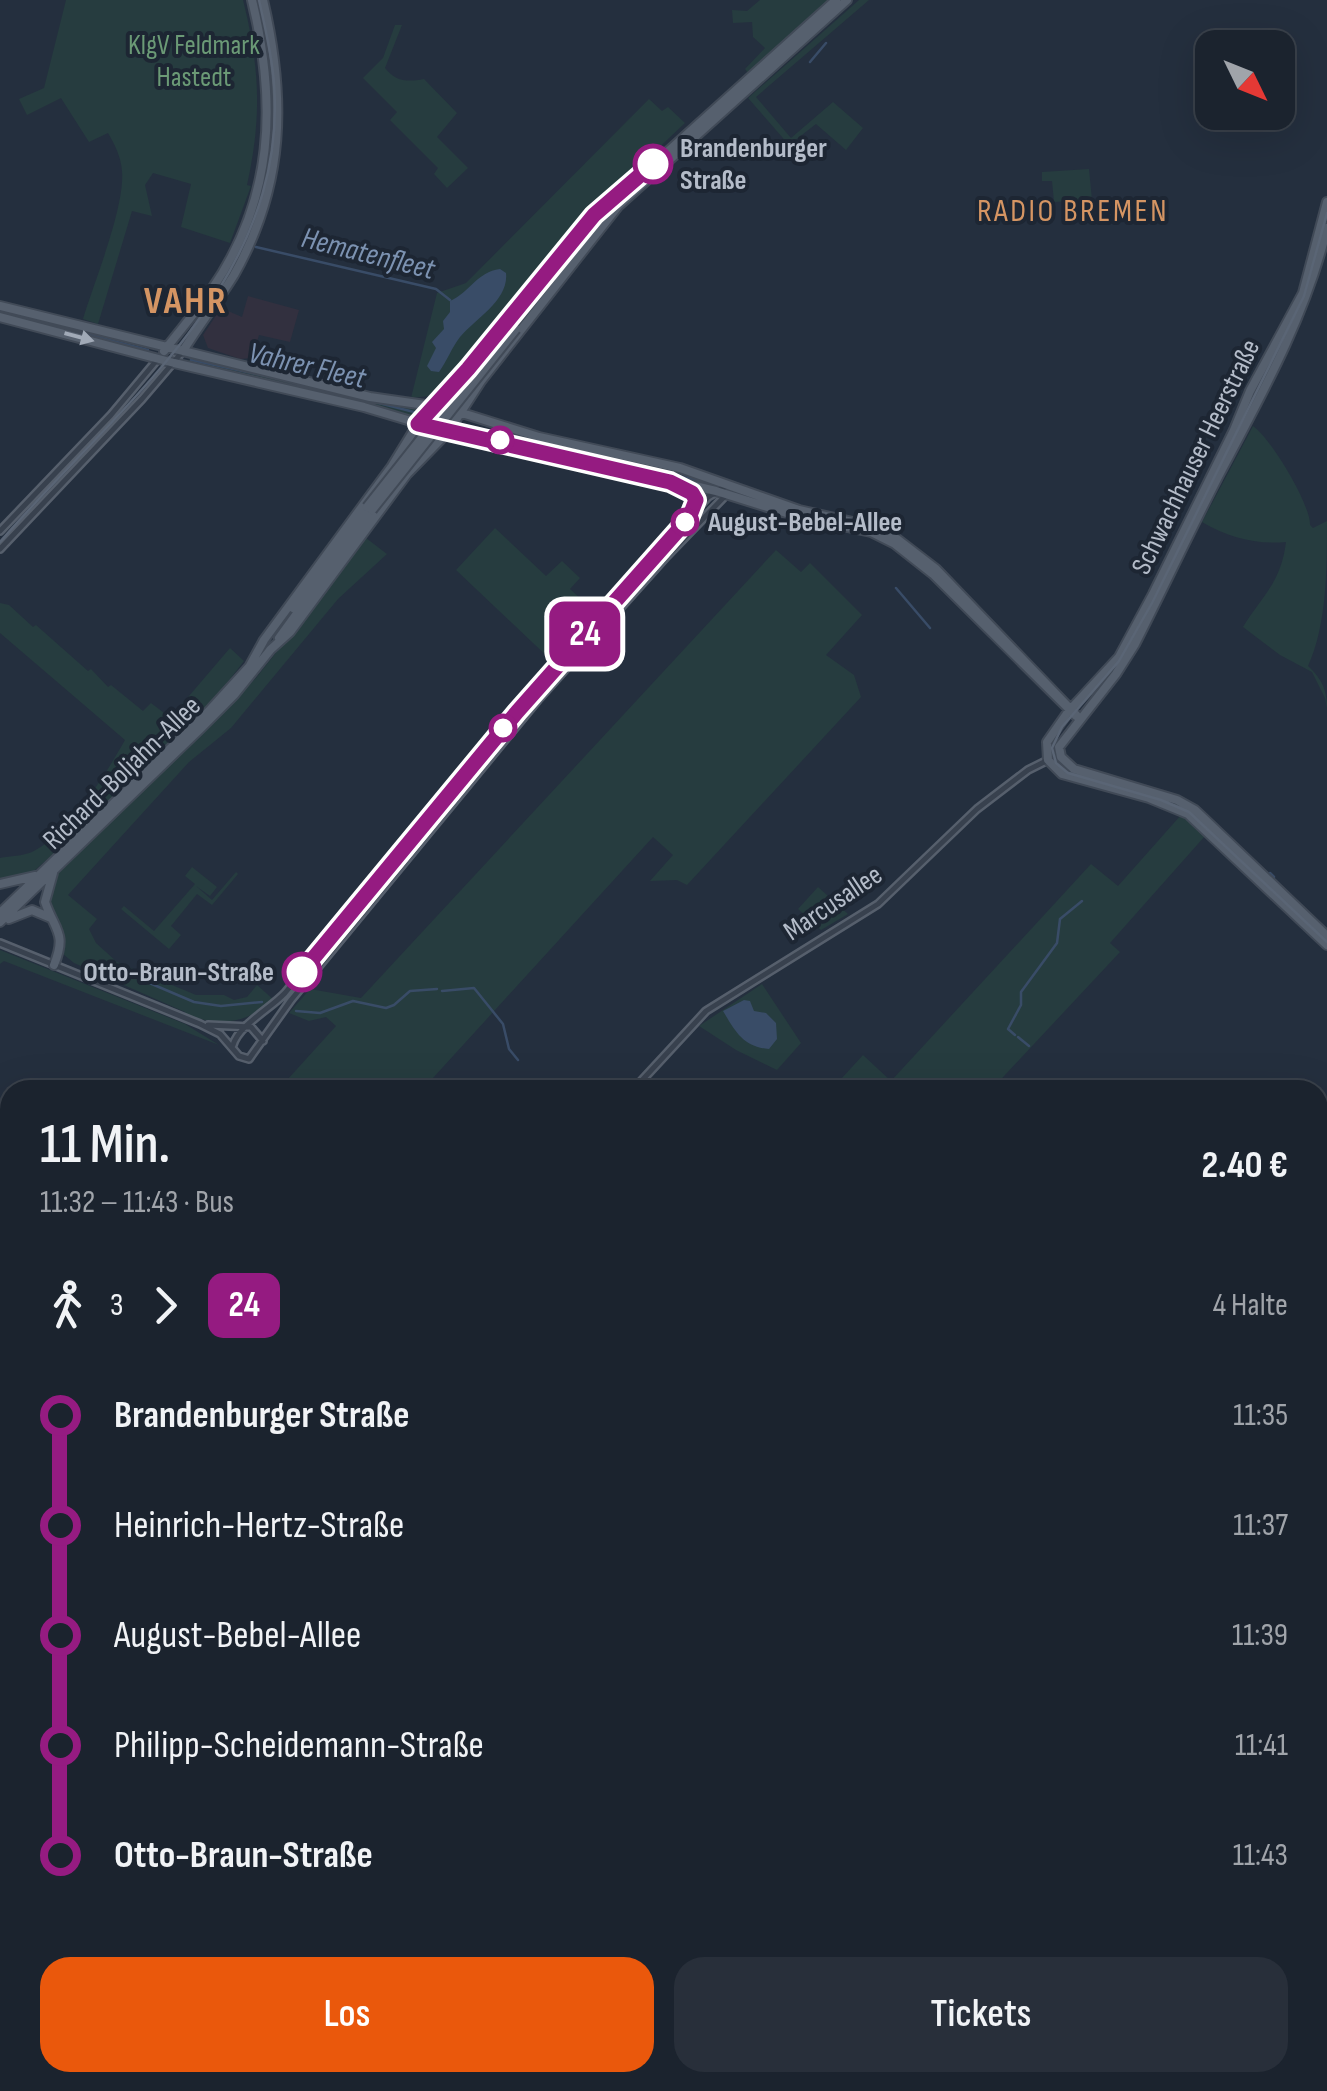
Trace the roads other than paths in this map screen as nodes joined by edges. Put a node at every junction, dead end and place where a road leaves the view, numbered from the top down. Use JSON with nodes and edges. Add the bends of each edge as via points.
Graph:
{"nodes":[{"id":1,"x":252,"y":0,"type":"edge"},
{"id":2,"x":263,"y":0,"type":"edge"},
{"id":3,"x":836,"y":0,"type":"edge"},
{"id":4,"x":850,"y":0,"type":"edge"},
{"id":5,"x":618,"y":202,"type":"junction"},
{"id":6,"x":1327,"y":202,"type":"edge"},
{"id":7,"x":1327,"y":228,"type":"edge"},
{"id":8,"x":0,"y":306,"type":"edge"},
{"id":9,"x":0,"y":317,"type":"edge"},
{"id":10,"x":167,"y":347,"type":"junction"},
{"id":11,"x":182,"y":351,"type":"junction"},
{"id":12,"x":158,"y":358,"type":"junction"},
{"id":13,"x":174,"y":363,"type":"junction"},
{"id":14,"x":431,"y":406,"type":"junction"},
{"id":15,"x":461,"y":414,"type":"junction"},
{"id":16,"x":418,"y":424,"type":"junction"},
{"id":17,"x":448,"y":432,"type":"junction"},
{"id":18,"x":522,"y":439,"type":"junction"},
{"id":19,"x":646,"y":461,"type":"junction"},
{"id":20,"x":640,"y":474,"type":"junction"},
{"id":21,"x":713,"y":479,"type":"junction"},
{"id":22,"x":670,"y":482,"type":"junction"},
{"id":23,"x":716,"y":490,"type":"junction"},
{"id":24,"x":730,"y":490,"type":"junction"},
{"id":25,"x":370,"y":508,"type":"junction"},
{"id":26,"x":712,"y":508,"type":"junction"},
{"id":27,"x":689,"y":518,"type":"junction"},
{"id":28,"x":0,"y":531,"type":"edge"},
{"id":29,"x":0,"y":549,"type":"edge"},
{"id":30,"x":660,"y":550,"type":"junction"},
{"id":31,"x":666,"y":556,"type":"junction"},
{"id":32,"x":270,"y":650,"type":"junction"},
{"id":33,"x":247,"y":670,"type":"junction"},
{"id":34,"x":1068,"y":712,"type":"junction"},
{"id":35,"x":1080,"y":718,"type":"junction"},
{"id":36,"x":1071,"y":728,"type":"junction"},
{"id":37,"x":1059,"y":752,"type":"junction"},
{"id":38,"x":1048,"y":760,"type":"junction"},
{"id":39,"x":55,"y":869,"type":"junction"},
{"id":40,"x":39,"y":875,"type":"junction"},
{"id":41,"x":0,"y":884,"type":"edge"},
{"id":42,"x":0,"y":913,"type":"edge"},
{"id":43,"x":52,"y":918,"type":"junction"},
{"id":44,"x":0,"y":922,"type":"edge"},
{"id":45,"x":1327,"y":936,"type":"edge"},
{"id":46,"x":0,"y":943,"type":"edge"},
{"id":47,"x":1327,"y":945,"type":"edge"},
{"id":48,"x":54,"y":965,"type":"junction"},
{"id":49,"x":200,"y":1024,"type":"junction"},
{"id":50,"x":244,"y":1026,"type":"junction"},
{"id":51,"x":262,"y":1041,"type":"junction"},
{"id":52,"x":233,"y":1046,"type":"junction"},
{"id":53,"x":642,"y":1080,"type":"edge"}],
"edges":[{"from":1,"to":10,"type":"main road","via":[[268,91],[257,190],[223,272]]},
{"from":2,"to":11,"type":"main road","via":[[279,93],[269,187],[235,272]]},
{"from":3,"to":5,"type":"main road"},
{"from":4,"to":5,"type":"main road"},
{"from":5,"to":14,"type":"main road","name":"Richard-Boljahn-Allee","via":[[594,215]]},
{"from":5,"to":15,"type":"main road","name":"Richard-Boljahn-Allee"},
{"from":5,"to":25,"type":"main road","name":"Richard-Boljahn-Allee","bridge":true},
{"from":6,"to":34,"type":"main road","name":"Schwachhauser Heerstraße","via":[[1303,293],[1155,591],[1114,664]]},
{"from":7,"to":35,"type":"main road","name":"Schwachhauser Heerstraße","via":[[1308,296],[1246,429],[1135,644]]},
{"from":8,"to":10,"type":"main road"},
{"from":9,"to":12,"type":"main road","one_way":true},
{"from":10,"to":11,"type":"main road"},
{"from":10,"to":12,"type":"main road"},
{"from":11,"to":13,"type":"street"},
{"from":11,"to":14,"type":"main road"},
{"from":12,"to":13,"type":"main road"},
{"from":12,"to":28,"type":"street"},
{"from":13,"to":16,"type":"main road"},
{"from":13,"to":29,"type":"street"},
{"from":14,"to":15,"type":"main road"},
{"from":14,"to":16,"type":"main road","name":"Richard-Boljahn-Allee"},
{"from":15,"to":17,"type":"main road","name":"Richard-Boljahn-Allee"},
{"from":15,"to":18,"type":"main road"},
{"from":16,"to":17,"type":"main road"},
{"from":16,"to":33,"type":"main road","name":"Richard-Boljahn-Allee"},
{"from":17,"to":18,"type":"main road"},
{"from":17,"to":32,"type":"main road","name":"Richard-Boljahn-Allee","via":[[416,462]]},
{"from":18,"to":19,"type":"main road"},
{"from":18,"to":20,"type":"main road"},
{"from":19,"to":20,"type":"main road"},
{"from":19,"to":21,"type":"main road"},
{"from":20,"to":22,"type":"main road"},
{"from":21,"to":23,"type":"street"},
{"from":21,"to":24,"type":"main road"},
{"from":22,"to":23,"type":"main road"},
{"from":22,"to":27,"type":"street","via":[[695,498]]},
{"from":23,"to":24,"type":"main road"},
{"from":23,"to":26,"type":"street"},
{"from":23,"to":27,"type":"street"},
{"from":24,"to":26,"type":"street"},
{"from":24,"to":34,"type":"main road","via":[[799,518],[871,532],[895,544]]},
{"from":25,"to":32,"type":"main road","name":"Richard-Boljahn-Allee"},
{"from":25,"to":33,"type":"main road","name":"Richard-Boljahn-Allee"},
{"from":26,"to":31,"type":"street"},
{"from":27,"to":30,"type":"street"},
{"from":30,"to":31,"type":"street"},
{"from":30,"to":50,"type":"street","via":[[285,993]]},
{"from":31,"to":51,"type":"street","via":[[488,759]]},
{"from":32,"to":39,"type":"main road","name":"Richard-Boljahn-Allee","via":[[212,717]]},
{"from":33,"to":40,"type":"main road","name":"Richard-Boljahn-Allee"},
{"from":34,"to":35,"type":"main road"},
{"from":34,"to":36,"type":"main road"},
{"from":34,"to":38,"type":"main road","via":[[1048,742]]},
{"from":35,"to":36,"type":"main road","name":"Schwachhauser Heerstraße"},
{"from":36,"to":37,"type":"main road","name":"Schwachhauser Heerstraße"},
{"from":37,"to":38,"type":"main road","name":"Marcusallee"},
{"from":37,"to":45,"type":"main road","via":[[1078,771],[1189,806]]},
{"from":38,"to":47,"type":"main road","via":[[1062,774],[1188,814]]},
{"from":38,"to":53,"type":"street","name":"Marcusallee","via":[[977,809],[886,898],[706,1012]]},
{"from":39,"to":43,"type":"main road","via":[[45,896]]},
{"from":39,"to":44,"type":"main road","name":"Richard-Boljahn-Allee"},
{"from":40,"to":41,"type":"main road"},
{"from":40,"to":42,"type":"main road","name":"Richard-Boljahn-Allee"},
{"from":43,"to":44,"type":"main road","via":[[32,910]]},
{"from":43,"to":48,"type":"main road","via":[[61,939]]},
{"from":46,"to":48,"type":"street"},
{"from":48,"to":49,"type":"street"},
{"from":49,"to":50,"type":"street"},
{"from":49,"to":52,"type":"street"},
{"from":50,"to":51,"type":"street","via":[[256,1029]]},
{"from":50,"to":52,"type":"street"},
{"from":51,"to":52,"type":"street","via":[[249,1060]]}]}
